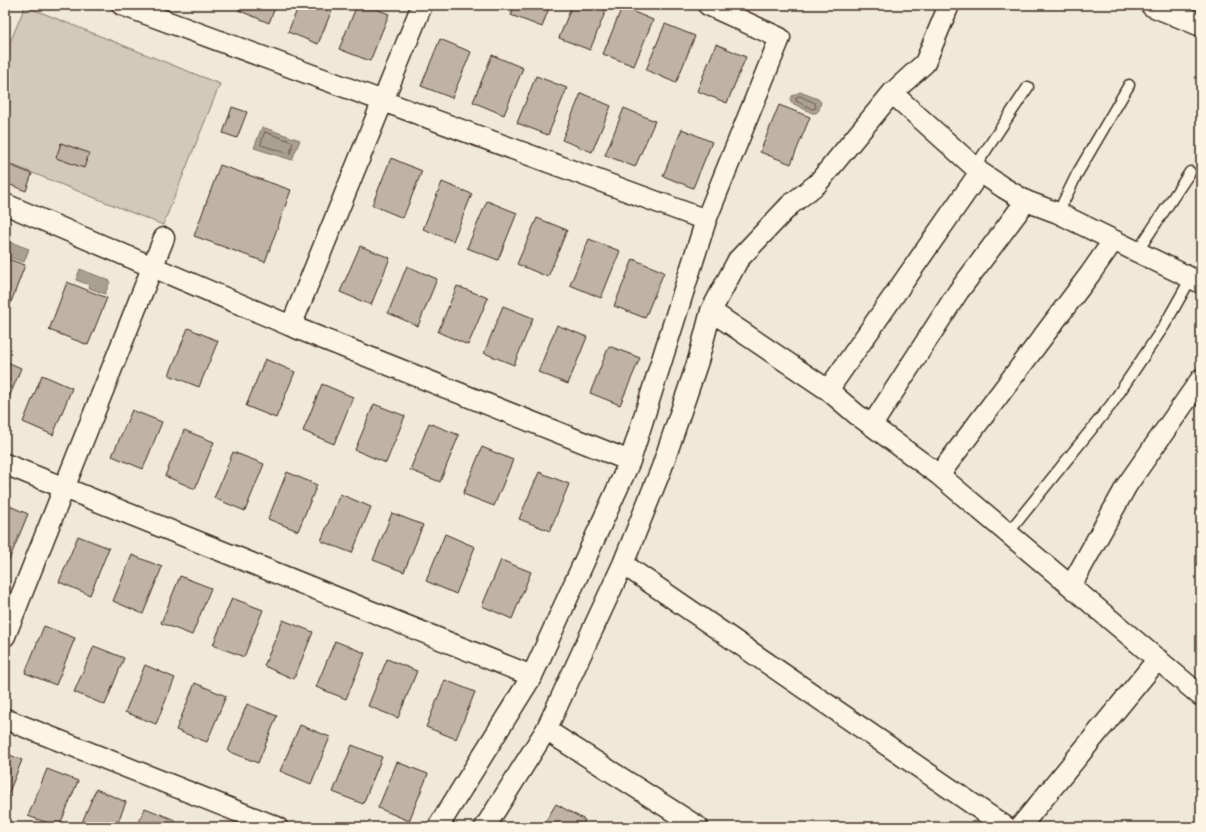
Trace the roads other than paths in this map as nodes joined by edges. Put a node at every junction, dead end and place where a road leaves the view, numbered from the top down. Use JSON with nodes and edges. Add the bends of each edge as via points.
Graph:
{"nodes":[{"id":1,"x":122,"y":5,"type":"edge"},
{"id":2,"x":422,"y":5,"type":"edge"},
{"id":3,"x":708,"y":5,"type":"edge"},
{"id":4,"x":949,"y":5,"type":"edge"},
{"id":5,"x":1152,"y":5,"type":"edge"},
{"id":6,"x":1201,"y":25,"type":"edge"},
{"id":7,"x":1129,"y":85,"type":"dead end"},
{"id":8,"x":1028,"y":87,"type":"dead end"},
{"id":9,"x":892,"y":93,"type":"junction"},
{"id":10,"x":383,"y":101,"type":"junction"},
{"id":11,"x":977,"y":169,"type":"junction"},
{"id":12,"x":1190,"y":172,"type":"dead end"},
{"id":13,"x":1026,"y":200,"type":"junction"},
{"id":14,"x":5,"y":204,"type":"edge"},
{"id":15,"x":1058,"y":213,"type":"junction"},
{"id":16,"x":706,"y":220,"type":"junction"},
{"id":17,"x":164,"y":238,"type":"dead end"},
{"id":18,"x":1113,"y":241,"type":"junction"},
{"id":19,"x":1137,"y":252,"type":"junction"},
{"id":20,"x":152,"y":268,"type":"junction"},
{"id":21,"x":1196,"y":280,"type":"edge"},
{"id":22,"x":711,"y":311,"type":"junction"},
{"id":23,"x":291,"y":326,"type":"junction"},
{"id":24,"x":1201,"y":379,"type":"edge"},
{"id":25,"x":828,"y":390,"type":"junction"},
{"id":26,"x":872,"y":425,"type":"junction"},
{"id":27,"x":630,"y":461,"type":"junction"},
{"id":28,"x":5,"y":464,"type":"edge"},
{"id":29,"x":939,"y":475,"type":"junction"},
{"id":30,"x":64,"y":488,"type":"junction"},
{"id":31,"x":1008,"y":533,"type":"junction"},
{"id":32,"x":623,"y":564,"type":"junction"},
{"id":33,"x":1071,"y":586,"type":"junction"},
{"id":34,"x":5,"y":636,"type":"edge"},
{"id":35,"x":1158,"y":659,"type":"junction"},
{"id":36,"x":532,"y":676,"type":"junction"},
{"id":37,"x":1201,"y":696,"type":"edge"},
{"id":38,"x":5,"y":719,"type":"edge"},
{"id":39,"x":546,"y":730,"type":"junction"},
{"id":40,"x":277,"y":827,"type":"edge"},
{"id":41,"x":438,"y":827,"type":"edge"},
{"id":42,"x":485,"y":827,"type":"edge"},
{"id":43,"x":698,"y":827,"type":"edge"},
{"id":44,"x":1006,"y":827,"type":"edge"},
{"id":45,"x":1020,"y":827,"type":"edge"}],
"edges":[{"from":1,"to":10,"type":"street"},
{"from":2,"to":10,"type":"street"},
{"from":3,"to":16,"type":"street","via":[[780,38]]},
{"from":4,"to":9,"type":"street","via":[[925,63]]},
{"from":5,"to":6,"type":"highway"},
{"from":7,"to":15,"type":"lane","via":[[1076,174]]},
{"from":8,"to":11,"type":"lane"},
{"from":9,"to":11,"type":"street"},
{"from":9,"to":22,"type":"street","via":[[817,184],[790,205],[738,260]]},
{"from":10,"to":16,"type":"street"},
{"from":10,"to":23,"type":"street"},
{"from":11,"to":13,"type":"street"},
{"from":11,"to":25,"type":"street"},
{"from":12,"to":19,"type":"lane"},
{"from":13,"to":15,"type":"street"},
{"from":13,"to":26,"type":"street","via":[[958,292]]},
{"from":14,"to":20,"type":"street"},
{"from":15,"to":18,"type":"street"},
{"from":16,"to":27,"type":"street"},
{"from":17,"to":20,"type":"street"},
{"from":18,"to":19,"type":"street"},
{"from":18,"to":29,"type":"street"},
{"from":19,"to":21,"type":"street"},
{"from":20,"to":23,"type":"street"},
{"from":20,"to":30,"type":"street"},
{"from":21,"to":31,"type":"lane","via":[[1111,406]]},
{"from":22,"to":25,"type":"street"},
{"from":22,"to":32,"type":"street","via":[[698,361],[662,467]]},
{"from":23,"to":27,"type":"street"},
{"from":24,"to":33,"type":"street","via":[[1127,485]]},
{"from":25,"to":26,"type":"street"},
{"from":26,"to":29,"type":"street"},
{"from":27,"to":36,"type":"street"},
{"from":28,"to":30,"type":"street"},
{"from":29,"to":31,"type":"street"},
{"from":30,"to":34,"type":"street"},
{"from":30,"to":36,"type":"street"},
{"from":31,"to":33,"type":"street"},
{"from":32,"to":39,"type":"street"},
{"from":32,"to":44,"type":"street"},
{"from":33,"to":35,"type":"street"},
{"from":35,"to":37,"type":"street"},
{"from":35,"to":45,"type":"street"},
{"from":36,"to":41,"type":"street"},
{"from":38,"to":40,"type":"street"},
{"from":39,"to":42,"type":"street"},
{"from":39,"to":43,"type":"street"}]}
